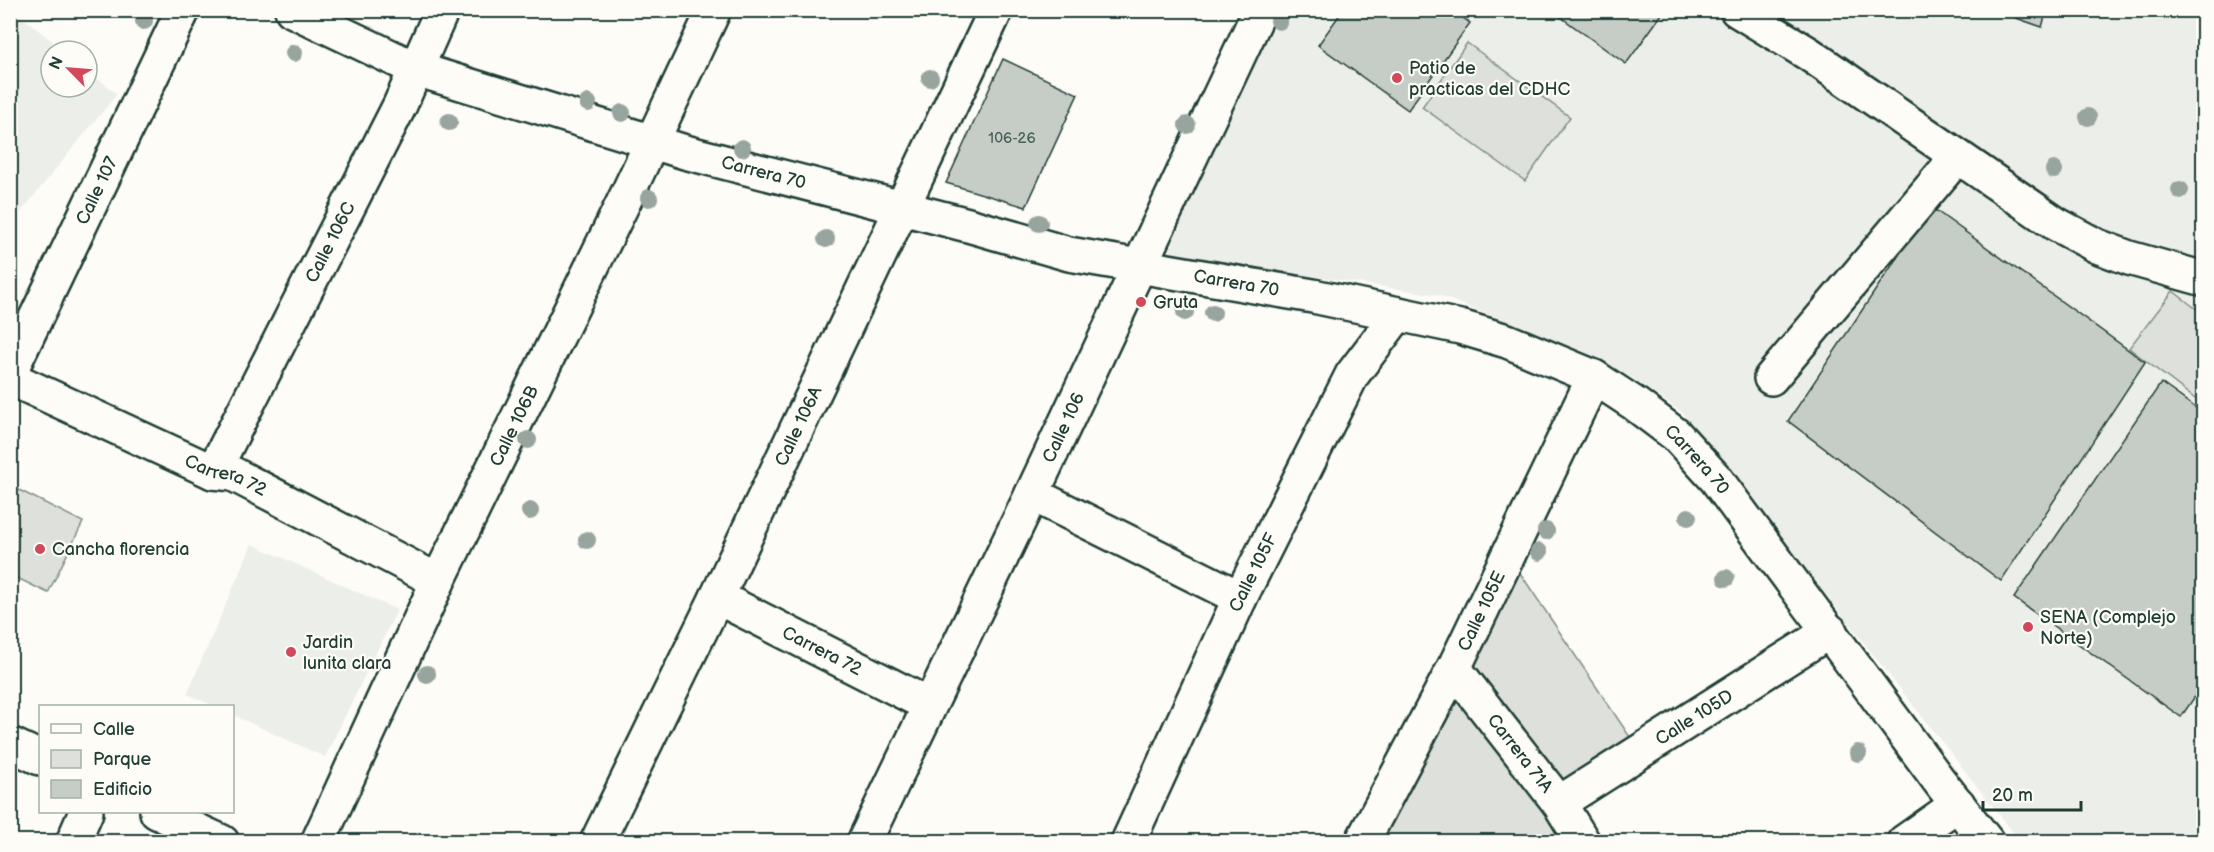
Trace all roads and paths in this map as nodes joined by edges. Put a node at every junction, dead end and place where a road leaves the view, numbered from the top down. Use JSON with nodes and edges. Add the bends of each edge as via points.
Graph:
{"nodes":[{"id":1,"x":183,"y":10,"type":"edge"},
{"id":2,"x":292,"y":10,"type":"edge"},
{"id":3,"x":442,"y":10,"type":"edge"},
{"id":4,"x":714,"y":10,"type":"edge"},
{"id":5,"x":996,"y":10,"type":"edge"},
{"id":6,"x":1260,"y":10,"type":"edge"},
{"id":7,"x":1737,"y":10,"type":"edge"},
{"id":8,"x":2200,"y":10,"type":"edge"},
{"id":9,"x":2204,"y":13,"type":"edge"},
{"id":10,"x":416,"y":69,"type":"junction"},
{"id":11,"x":652,"y":143,"type":"junction"},
{"id":12,"x":1957,"y":157,"type":"junction"},
{"id":13,"x":903,"y":209,"type":"junction"},
{"id":14,"x":1138,"y":266,"type":"junction"},
{"id":15,"x":2204,"y":279,"type":"edge"},
{"id":16,"x":1398,"y":314,"type":"junction"},
{"id":17,"x":10,"y":372,"type":"edge"},
{"id":18,"x":1594,"y":377,"type":"junction"},
{"id":19,"x":10,"y":378,"type":"edge"},
{"id":20,"x":1771,"y":378,"type":"dead end"},
{"id":21,"x":213,"y":472,"type":"junction"},
{"id":22,"x":1032,"y":494,"type":"junction"},
{"id":23,"x":438,"y":580,"type":"junction"},
{"id":24,"x":717,"y":597,"type":"junction"},
{"id":25,"x":1240,"y":598,"type":"junction"},
{"id":26,"x":1830,"y":631,"type":"junction"},
{"id":27,"x":1454,"y":668,"type":"junction"},
{"id":28,"x":929,"y":705,"type":"junction"},
{"id":29,"x":10,"y":744,"type":"edge"},
{"id":30,"x":39,"y":758,"type":"edge"},
{"id":31,"x":1559,"y":803,"type":"junction"},
{"id":32,"x":1958,"y":804,"type":"junction"},
{"id":33,"x":86,"y":813,"type":"edge"},
{"id":34,"x":159,"y":813,"type":"edge"},
{"id":35,"x":73,"y":842,"type":"edge"},
{"id":36,"x":222,"y":842,"type":"edge"},
{"id":37,"x":318,"y":842,"type":"edge"},
{"id":38,"x":597,"y":842,"type":"edge"},
{"id":39,"x":864,"y":842,"type":"edge"},
{"id":40,"x":1128,"y":842,"type":"edge"},
{"id":41,"x":1362,"y":842,"type":"edge"},
{"id":42,"x":1583,"y":842,"type":"edge"},
{"id":43,"x":1904,"y":842,"type":"edge"},
{"id":44,"x":1987,"y":842,"type":"edge"}],
"edges":[{"from":1,"to":17,"type":"street","name":"Calle 107"},
{"from":2,"to":10,"type":"street","name":"Carrera 70"},
{"from":3,"to":10,"type":"street","name":"Calle 106C"},
{"from":4,"to":11,"type":"street","name":"Calle 106B"},
{"from":5,"to":13,"type":"street","name":"Calle 106A"},
{"from":6,"to":14,"type":"street","name":"Calle 106"},
{"from":7,"to":12,"type":"street","via":[[1809,54]]},
{"from":8,"to":9,"type":"path"},
{"from":10,"to":11,"type":"street","name":"Carrera 70"},
{"from":10,"to":21,"type":"street","name":"Calle 106C"},
{"from":11,"to":13,"type":"street","name":"Carrera 70"},
{"from":11,"to":23,"type":"street","name":"Calle 106B"},
{"from":12,"to":15,"type":"street","via":[[2056,225],[2097,246]]},
{"from":12,"to":20,"type":"street"},
{"from":13,"to":14,"type":"street","name":"Carrera 70","via":[[1069,254]]},
{"from":13,"to":24,"type":"street","name":"Calle 106A"},
{"from":14,"to":16,"type":"street","name":"Carrera 70"},
{"from":14,"to":22,"type":"street","name":"Calle 106"},
{"from":16,"to":18,"type":"street","name":"Carrera 70","via":[[1507,341]]},
{"from":16,"to":25,"type":"street","name":"Calle 105F","via":[[1352,375]]},
{"from":18,"to":26,"type":"street","name":"Carrera 70","via":[[1676,435],[1716,479]]},
{"from":18,"to":27,"type":"street","name":"Calle 105E"},
{"from":19,"to":21,"type":"street","name":"Carrera 72"},
{"from":21,"to":23,"type":"street","name":"Carrera 72","via":[[233,474]]},
{"from":22,"to":25,"type":"street"},
{"from":22,"to":28,"type":"street","name":"Calle 106"},
{"from":23,"to":37,"type":"street","name":"Calle 106B"},
{"from":24,"to":28,"type":"street","name":"Carrera 72"},
{"from":24,"to":38,"type":"street","name":"Calle 106A"},
{"from":25,"to":40,"type":"street","name":"Calle 105F"},
{"from":26,"to":31,"type":"street","name":"Calle 105D"},
{"from":26,"to":32,"type":"street","name":"Carrera 70"},
{"from":27,"to":31,"type":"street","name":"Carrera 71A"},
{"from":27,"to":41,"type":"street","name":"Calle 105E"},
{"from":28,"to":39,"type":"street","name":"Calle 106"},
{"from":29,"to":30,"type":"street"},
{"from":31,"to":42,"type":"street","name":"Carrera 71A"},
{"from":32,"to":43,"type":"street"},
{"from":32,"to":44,"type":"street","name":"Carrera 70"},
{"from":33,"to":35,"type":"street"},
{"from":34,"to":36,"type":"street"}]}
